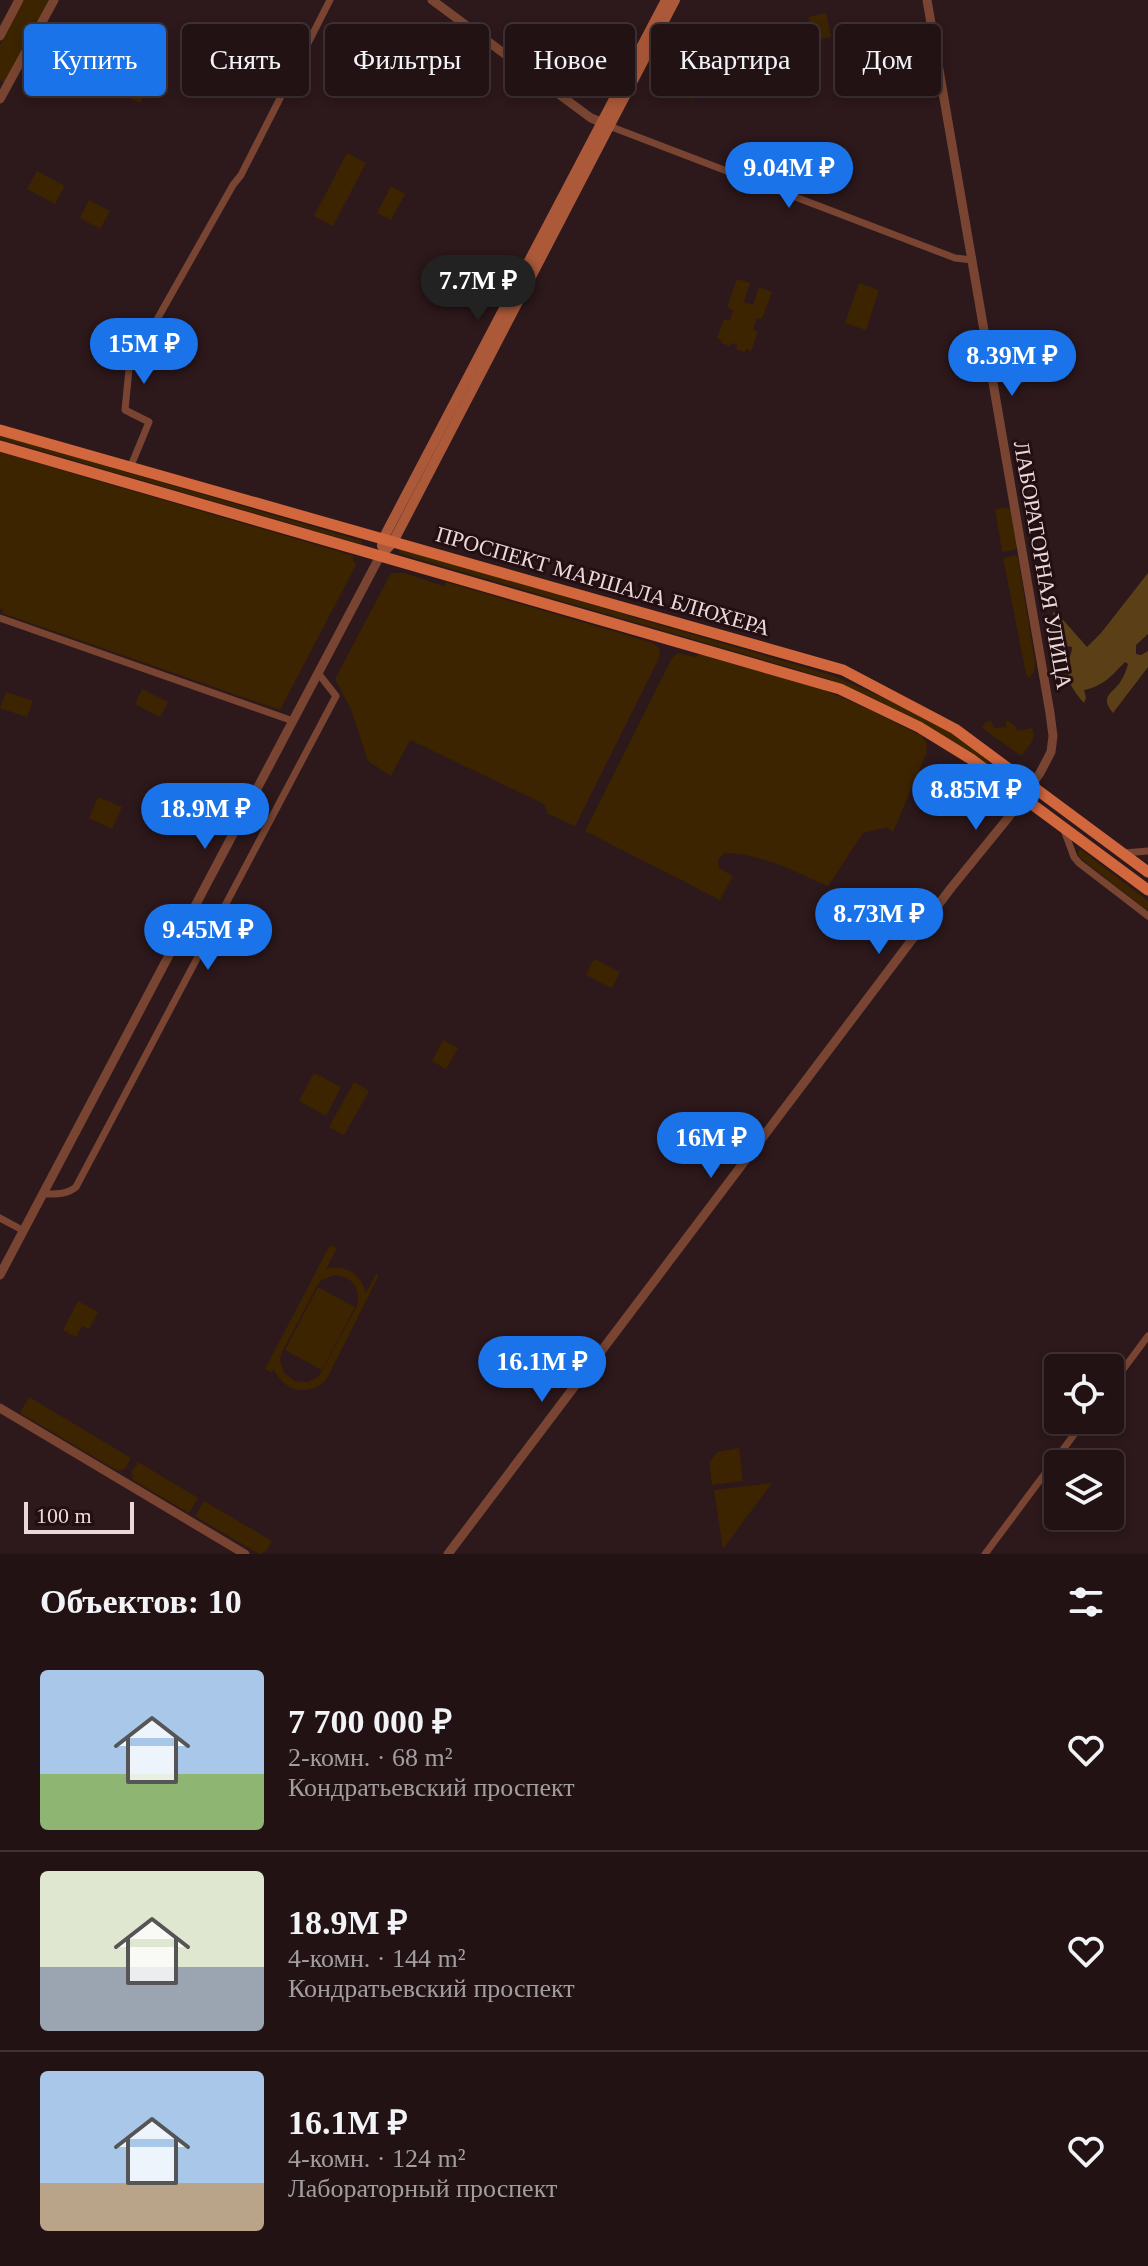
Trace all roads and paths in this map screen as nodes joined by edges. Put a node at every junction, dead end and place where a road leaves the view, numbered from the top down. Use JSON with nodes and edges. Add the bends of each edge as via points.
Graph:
{"nodes":[{"id":1,"x":19,"y":0,"type":"edge"},
{"id":2,"x":54,"y":0,"type":"edge"},
{"id":3,"x":330,"y":0,"type":"edge"},
{"id":4,"x":432,"y":0,"type":"edge"},
{"id":5,"x":666,"y":0,"type":"edge"},
{"id":6,"x":675,"y":0,"type":"edge"},
{"id":7,"x":927,"y":0,"type":"edge"},
{"id":8,"x":0,"y":36,"type":"edge"},
{"id":9,"x":1,"y":95,"type":"edge"},
{"id":10,"x":606,"y":125,"type":"junction"},
{"id":11,"x":972,"y":260,"type":"junction"},
{"id":12,"x":0,"y":430,"type":"edge"},
{"id":13,"x":0,"y":446,"type":"edge"},
{"id":14,"x":130,"y":468,"type":"junction"},
{"id":15,"x":388,"y":541,"type":"junction"},
{"id":16,"x":380,"y":556,"type":"junction"},
{"id":17,"x":0,"y":618,"type":"edge"},
{"id":18,"x":318,"y":673,"type":"junction"},
{"id":19,"x":293,"y":721,"type":"junction"},
{"id":20,"x":1032,"y":784,"type":"junction"},
{"id":21,"x":1023,"y":798,"type":"junction"},
{"id":22,"x":1064,"y":828,"type":"junction"},
{"id":23,"x":1148,"y":851,"type":"edge"},
{"id":24,"x":1124,"y":853,"type":"junction"},
{"id":25,"x":1148,"y":872,"type":"edge"},
{"id":26,"x":1148,"y":890,"type":"edge"},
{"id":27,"x":1148,"y":916,"type":"edge"},
{"id":28,"x":43,"y":1194,"type":"junction"},
{"id":29,"x":0,"y":1218,"type":"edge"},
{"id":30,"x":24,"y":1231,"type":"junction"},
{"id":31,"x":0,"y":1275,"type":"edge"},
{"id":32,"x":1148,"y":1336,"type":"edge"},
{"id":33,"x":1124,"y":1368,"type":"edge"},
{"id":34,"x":0,"y":1408,"type":"edge"},
{"id":35,"x":1075,"y":1434,"type":"edge"},
{"id":36,"x":245,"y":1554,"type":"edge"},
{"id":37,"x":448,"y":1554,"type":"edge"},
{"id":38,"x":985,"y":1554,"type":"edge"}],
"edges":[{"from":1,"to":8,"type":"street"},
{"from":2,"to":9,"type":"street"},
{"from":3,"to":14,"type":"street","via":[[241,175],[129,369],[125,410],[149,422]]},
{"from":4,"to":10,"type":"street"},
{"from":5,"to":10,"type":"main road"},
{"from":6,"to":10,"type":"main road"},
{"from":7,"to":11,"type":"street","name":"ЛАБОРАТОРНАЯ УЛИЦА"},
{"from":10,"to":11,"type":"street","via":[[955,258]]},
{"from":10,"to":15,"type":"main road"},
{"from":11,"to":20,"type":"street","name":"ЛАБОРАТОРНАЯ УЛИЦА","via":[[1052,725],[1051,752]]},
{"from":12,"to":14,"type":"main road","name":"ПРОСПЕКТ МАРШАЛА БЛЮХЕРА"},
{"from":13,"to":16,"type":"main road","name":"ПРОСПЕКТ МАРШАЛА БЛЮХЕРА"},
{"from":14,"to":15,"type":"main road","name":"ПРОСПЕКТ МАРШАЛА БЛЮХЕРА"},
{"from":15,"to":16,"type":"main road"},
{"from":15,"to":20,"type":"main road","name":"ПРОСПЕКТ МАРШАЛА БЛЮХЕРА","via":[[843,670],[955,729]]},
{"from":16,"to":18,"type":"street"},
{"from":16,"to":21,"type":"main road","name":"ПРОСПЕКТ МАРШАЛА БЛЮХЕРА","via":[[840,689],[928,733]]},
{"from":17,"to":19,"type":"street"},
{"from":18,"to":19,"type":"street"},
{"from":18,"to":28,"type":"street","via":[[336,696],[76,1187]]},
{"from":19,"to":28,"type":"street"},
{"from":20,"to":21,"type":"street","name":"ЛАБОРАТОРНАЯ УЛИЦА"},
{"from":20,"to":24,"type":"main road","name":"ПРОСПЕКТ МАРШАЛА БЛЮХЕРА"},
{"from":21,"to":22,"type":"main road","name":"ПРОСПЕКТ МАРШАЛА БЛЮХЕРА"},
{"from":21,"to":37,"type":"street","name":"ЛАБОРАТОРНАЯ УЛИЦА"},
{"from":22,"to":26,"type":"main road","name":"ПРОСПЕКТ МАРШАЛА БЛЮХЕРА"},
{"from":22,"to":27,"type":"street","via":[[1079,863]]},
{"from":23,"to":24,"type":"street"},
{"from":24,"to":25,"type":"main road","name":"ПРОСПЕКТ МАРШАЛА БЛЮХЕРА"},
{"from":28,"to":30,"type":"street"},
{"from":29,"to":30,"type":"street"},
{"from":30,"to":31,"type":"street"},
{"from":32,"to":33,"type":"street"},
{"from":34,"to":36,"type":"street"},
{"from":35,"to":38,"type":"street"}]}
